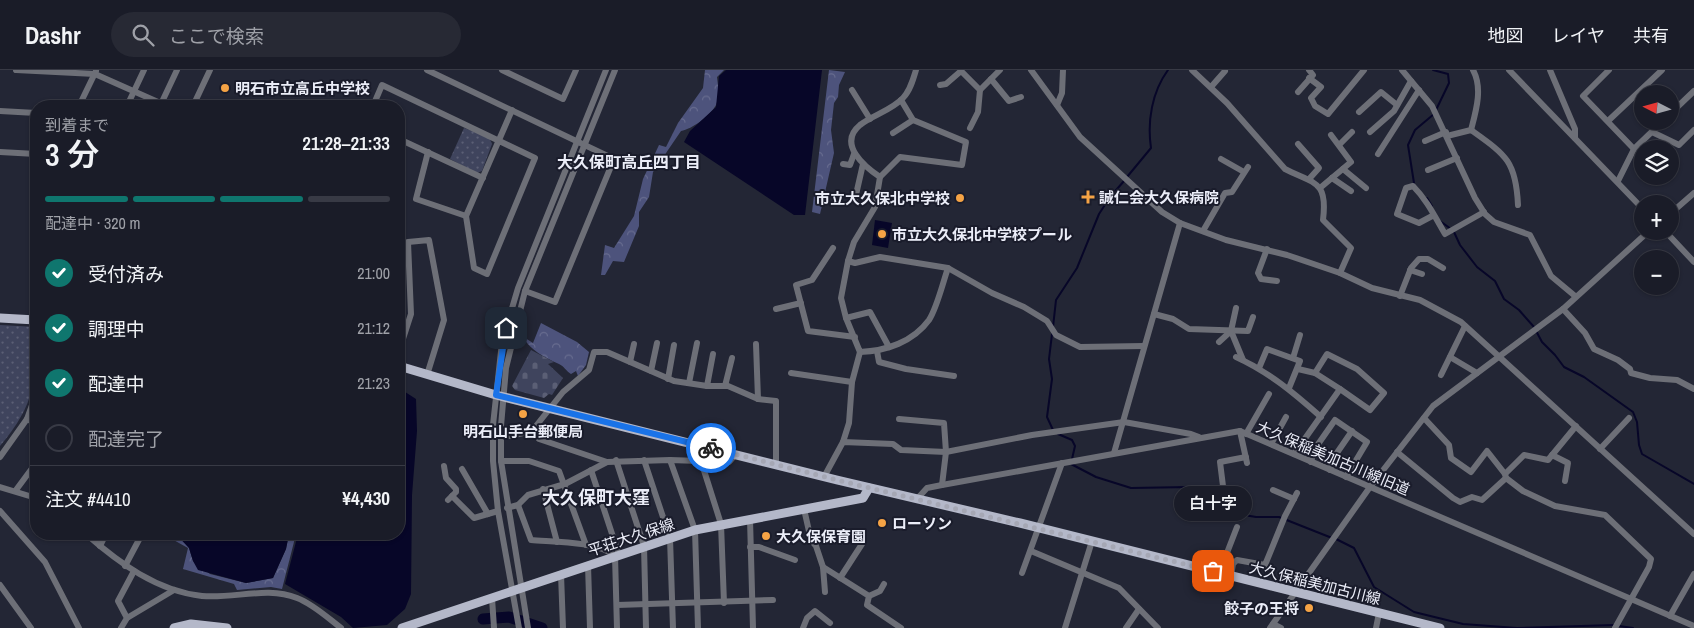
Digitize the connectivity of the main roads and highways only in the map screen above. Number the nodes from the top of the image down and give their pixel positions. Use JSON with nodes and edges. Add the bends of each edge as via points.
{"nodes":[{"id":1,"x":0,"y":318,"type":"edge"},
{"id":2,"x":30,"y":320,"type":"edge"},
{"id":3,"x":405,"y":368,"type":"edge"},
{"id":4,"x":869,"y":488,"type":"junction"},
{"id":5,"x":174,"y":628,"type":"edge"},
{"id":6,"x":227,"y":628,"type":"edge"},
{"id":7,"x":402,"y":628,"type":"edge"},
{"id":8,"x":1440,"y":628,"type":"edge"}],
"edges":[{"from":1,"to":2,"type":"main road"},
{"from":3,"to":4,"type":"main road","name":"大久保稲美加古川線","via":[[500,396]]},
{"from":4,"to":7,"type":"main road","name":"平荘大久保線","via":[[863,498],[695,530]]},
{"from":4,"to":8,"type":"main road","name":"大久保稲美加古川線"},
{"from":5,"to":6,"type":"main road","via":[[191,624]]}]}
